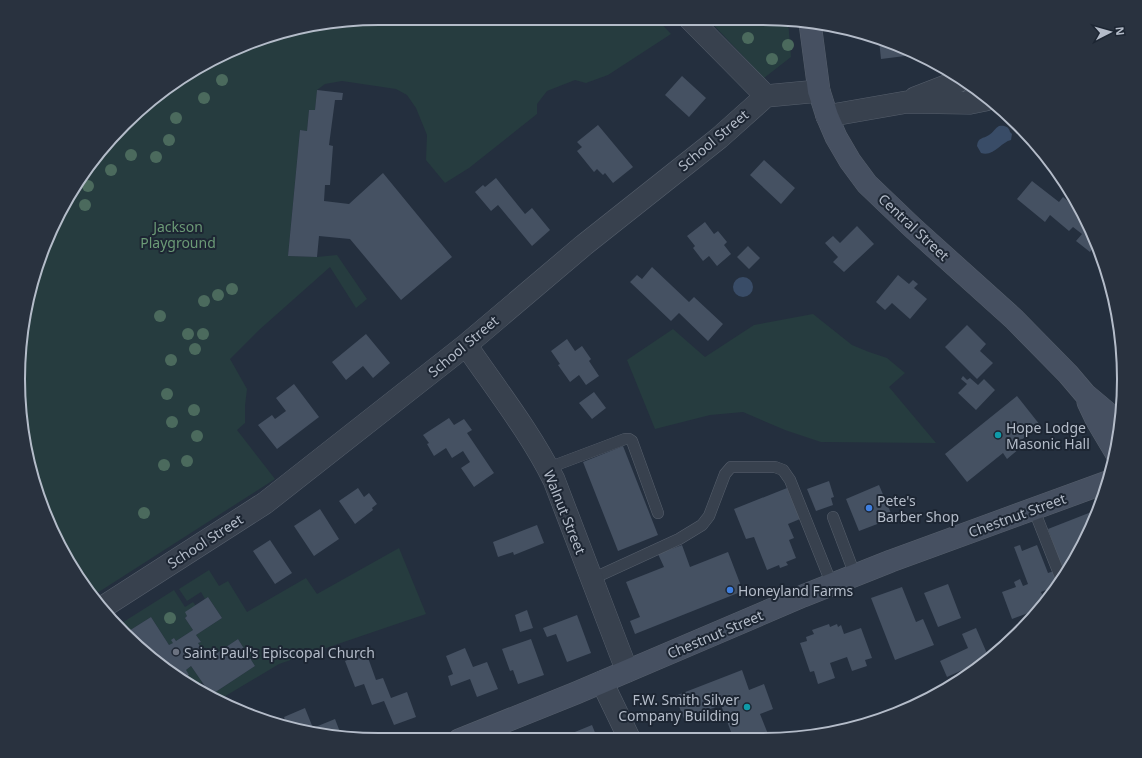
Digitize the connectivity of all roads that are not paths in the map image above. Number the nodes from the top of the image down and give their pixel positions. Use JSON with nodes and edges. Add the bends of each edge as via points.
{"nodes":[{"id":1,"x":696,"y":25,"type":"edge"},
{"id":2,"x":811,"y":28,"type":"edge"},
{"id":3,"x":819,"y":91,"type":"junction"},
{"id":4,"x":951,"y":91,"type":"edge"},
{"id":5,"x":766,"y":96,"type":"junction"},
{"id":6,"x":982,"y":101,"type":"edge"},
{"id":7,"x":827,"y":116,"type":"junction"},
{"id":8,"x":466,"y":345,"type":"junction"},
{"id":9,"x":1085,"y":394,"type":"junction"},
{"id":10,"x":1114,"y":420,"type":"edge"},
{"id":11,"x":1111,"y":445,"type":"edge"},
{"id":12,"x":548,"y":468,"type":"junction"},
{"id":13,"x":1101,"y":484,"type":"edge"},
{"id":14,"x":1034,"y":510,"type":"junction"},
{"id":15,"x":658,"y":513,"type":"dead end"},
{"id":16,"x":833,"y":517,"type":"dead end"},
{"id":17,"x":1059,"y":573,"type":"edge"},
{"id":18,"x":855,"y":575,"type":"junction"},
{"id":19,"x":592,"y":579,"type":"junction"},
{"id":20,"x":832,"y":585,"type":"junction"},
{"id":21,"x":107,"y":605,"type":"edge"},
{"id":22,"x":627,"y":671,"type":"junction"},
{"id":23,"x":602,"y":682,"type":"junction"},
{"id":24,"x":476,"y":733,"type":"edge"},
{"id":25,"x":627,"y":733,"type":"edge"}],
"edges":[{"from":1,"to":5,"type":"street"},
{"from":2,"to":3,"type":"street","name":"Central Street"},
{"from":3,"to":5,"type":"street"},
{"from":3,"to":7,"type":"street","name":"Central Street"},
{"from":4,"to":6,"type":"street","via":[[970,103]]},
{"from":4,"to":7,"type":"street","via":[[907,102]]},
{"from":5,"to":8,"type":"street","name":"School Street","via":[[719,138],[584,245]]},
{"from":7,"to":9,"type":"street","name":"Central Street","via":[[850,161],[867,184],[1014,319]]},
{"from":8,"to":12,"type":"street","name":"Walnut Street","via":[[528,434]]},
{"from":8,"to":21,"type":"street","name":"School Street","via":[[265,503]]},
{"from":9,"to":10,"type":"street"},
{"from":9,"to":11,"type":"street"},
{"from":12,"to":15,"type":"lane","via":[[629,439],[632,441]]},
{"from":12,"to":19,"type":"street","name":"Walnut Street","via":[[560,492]]},
{"from":13,"to":14,"type":"street","name":"Chestnut Street"},
{"from":14,"to":17,"type":"lane"},
{"from":14,"to":18,"type":"street","name":"Chestnut Street"},
{"from":16,"to":18,"type":"lane"},
{"from":18,"to":20,"type":"street","name":"Chestnut Street"},
{"from":19,"to":20,"type":"lane","via":[[679,539],[702,525],[710,516],[725,474],[731,467],[775,467],[782,470],[790,480]]},
{"from":19,"to":22,"type":"street","name":"Walnut Street"},
{"from":20,"to":22,"type":"street","name":"Chestnut Street"},
{"from":22,"to":23,"type":"street","name":"Chestnut Street"},
{"from":23,"to":24,"type":"street","name":"Chestnut Street"},
{"from":23,"to":25,"type":"street"}]}
